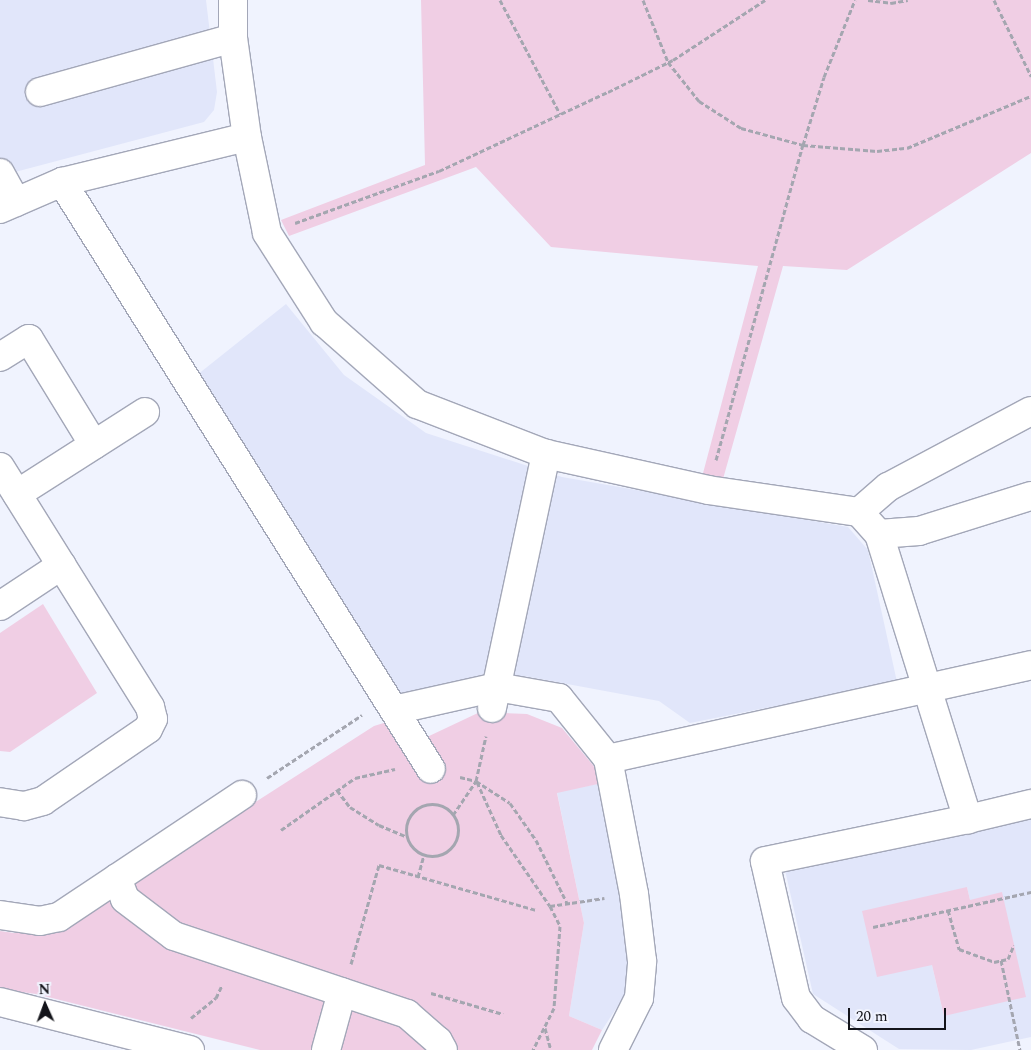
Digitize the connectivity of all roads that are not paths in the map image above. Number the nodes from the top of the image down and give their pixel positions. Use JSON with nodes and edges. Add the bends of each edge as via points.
{"nodes":[{"id":1,"x":233,"y":0,"type":"edge"},
{"id":2,"x":232,"y":38,"type":"junction"},
{"id":3,"x":40,"y":92,"type":"dead end"},
{"id":4,"x":247,"y":137,"type":"junction"},
{"id":5,"x":0,"y":173,"type":"edge"},
{"id":6,"x":62,"y":182,"type":"junction"},
{"id":7,"x":8,"y":205,"type":"edge"},
{"id":8,"x":0,"y":357,"type":"edge"},
{"id":9,"x":1031,"y":410,"type":"edge"},
{"id":10,"x":146,"y":412,"type":"dead end"},
{"id":11,"x":94,"y":445,"type":"junction"},
{"id":12,"x":546,"y":454,"type":"junction"},
{"id":13,"x":6,"y":482,"type":"edge"},
{"id":14,"x":1031,"y":496,"type":"edge"},
{"id":15,"x":859,"y":512,"type":"junction"},
{"id":16,"x":879,"y":534,"type":"junction"},
{"id":17,"x":62,"y":565,"type":"junction"},
{"id":18,"x":0,"y":606,"type":"edge"},
{"id":19,"x":1031,"y":664,"type":"edge"},
{"id":20,"x":928,"y":689,"type":"junction"},
{"id":21,"x":495,"y":698,"type":"junction"},
{"id":22,"x":391,"y":704,"type":"junction"},
{"id":23,"x":608,"y":759,"type":"junction"},
{"id":24,"x":431,"y":769,"type":"road end"},
{"id":25,"x":242,"y":795,"type":"road end"},
{"id":26,"x":0,"y":802,"type":"edge"},
{"id":27,"x":1031,"y":804,"type":"edge"},
{"id":28,"x":968,"y":819,"type":"junction"},
{"id":29,"x":117,"y":878,"type":"junction"},
{"id":30,"x":0,"y":915,"type":"edge"},
{"id":31,"x":346,"y":981,"type":"junction"},
{"id":32,"x":0,"y":1002,"type":"edge"},
{"id":33,"x":190,"y":1050,"type":"edge"},
{"id":34,"x":326,"y":1050,"type":"edge"},
{"id":35,"x":443,"y":1050,"type":"edge"},
{"id":36,"x":613,"y":1050,"type":"edge"},
{"id":37,"x":863,"y":1050,"type":"edge"}],
"edges":[{"from":1,"to":2,"type":"street"},
{"from":2,"to":3,"type":"street"},
{"from":2,"to":4,"type":"street"},
{"from":4,"to":6,"type":"street"},
{"from":4,"to":12,"type":"street","via":[[268,233],[324,322],[417,404]]},
{"from":5,"to":7,"type":"street"},
{"from":6,"to":7,"type":"street"},
{"from":6,"to":22,"type":"street"},
{"from":8,"to":11,"type":"street","via":[[29,339]]},
{"from":9,"to":15,"type":"street","via":[[888,487]]},
{"from":10,"to":11,"type":"street"},
{"from":11,"to":13,"type":"street"},
{"from":12,"to":15,"type":"street","via":[[708,490]]},
{"from":12,"to":21,"type":"street"},
{"from":13,"to":17,"type":"street"},
{"from":14,"to":16,"type":"street","via":[[919,531]]},
{"from":15,"to":16,"type":"street"},
{"from":16,"to":20,"type":"street"},
{"from":17,"to":18,"type":"street"},
{"from":17,"to":26,"type":"street","via":[[150,707],[152,718],[148,729],[43,801],[24,806]]},
{"from":19,"to":20,"type":"street"},
{"from":20,"to":23,"type":"street"},
{"from":20,"to":28,"type":"street"},
{"from":21,"to":22,"type":"street"},
{"from":21,"to":23,"type":"street","via":[[559,698]]},
{"from":22,"to":24,"type":"street"},
{"from":23,"to":36,"type":"street","via":[[634,894],[642,960],[639,998]]},
{"from":25,"to":29,"type":"street"},
{"from":27,"to":28,"type":"street"},
{"from":28,"to":37,"type":"street","via":[[765,861],[796,998],[812,1019]]},
{"from":29,"to":30,"type":"street","via":[[59,917],[40,921]]},
{"from":29,"to":31,"type":"street","via":[[126,899],[174,936],[236,956]]},
{"from":31,"to":34,"type":"street"},
{"from":31,"to":35,"type":"street","via":[[407,1014],[438,1041]]},
{"from":32,"to":33,"type":"street"}]}
